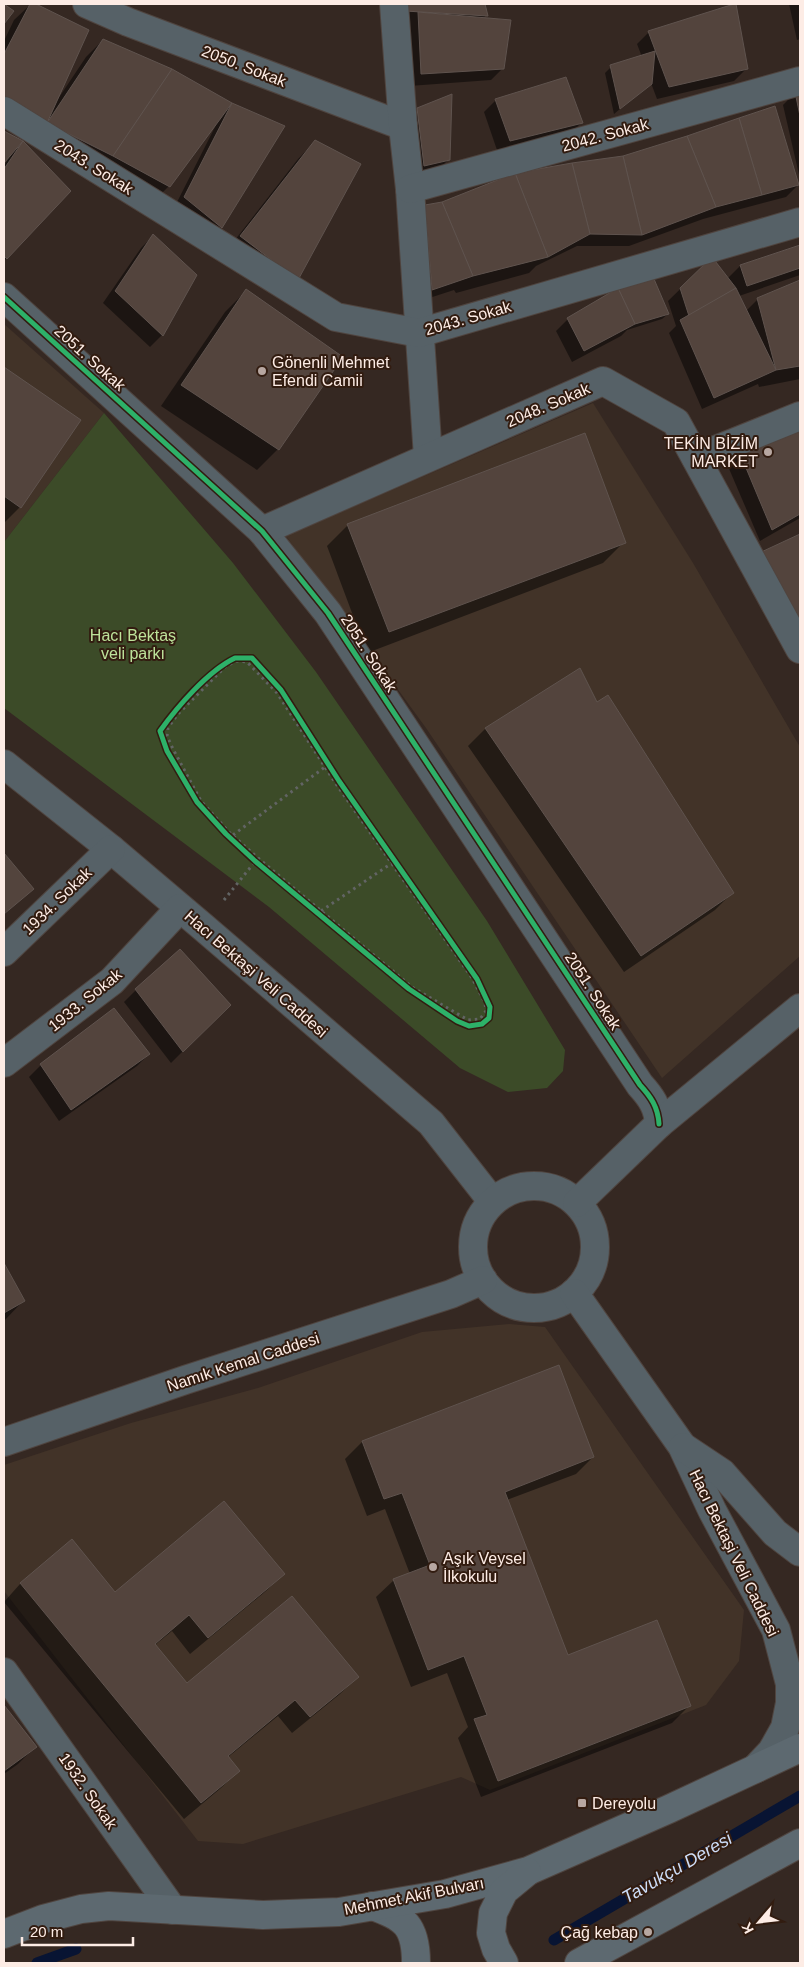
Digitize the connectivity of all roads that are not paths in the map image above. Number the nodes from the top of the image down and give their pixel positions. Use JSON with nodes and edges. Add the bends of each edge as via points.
{"nodes":[{"id":1,"x":87,"y":4,"type":"edge"},
{"id":2,"x":394,"y":4,"type":"edge"},
{"id":3,"x":800,"y":81,"type":"edge"},
{"id":4,"x":4,"y":111,"type":"edge"},
{"id":5,"x":403,"y":126,"type":"junction"},
{"id":6,"x":410,"y":189,"type":"junction"},
{"id":7,"x":800,"y":222,"type":"edge"},
{"id":8,"x":4,"y":297,"type":"edge"},
{"id":9,"x":419,"y":333,"type":"junction"},
{"id":10,"x":800,"y":416,"type":"edge"},
{"id":11,"x":428,"y":457,"type":"junction"},
{"id":12,"x":696,"y":458,"type":"junction"},
{"id":13,"x":262,"y":531,"type":"junction"},
{"id":14,"x":800,"y":649,"type":"edge"},
{"id":15,"x":4,"y":764,"type":"edge"},
{"id":16,"x":111,"y":850,"type":"junction"},
{"id":17,"x":180,"y":908,"type":"junction"},
{"id":18,"x":4,"y":952,"type":"edge"},
{"id":19,"x":800,"y":1008,"type":"edge"},
{"id":20,"x":4,"y":1063,"type":"edge"},
{"id":21,"x":659,"y":1124,"type":"junction"},
{"id":22,"x":492,"y":1201,"type":"junction"},
{"id":23,"x":577,"y":1203,"type":"junction"},
{"id":24,"x":482,"y":1280,"type":"junction"},
{"id":25,"x":574,"y":1293,"type":"junction"},
{"id":26,"x":4,"y":1442,"type":"edge"},
{"id":27,"x":682,"y":1446,"type":"junction"},
{"id":28,"x":800,"y":1552,"type":"edge"},
{"id":29,"x":4,"y":1672,"type":"edge"},
{"id":30,"x":800,"y":1748,"type":"edge"},
{"id":31,"x":755,"y":1769,"type":"junction"},
{"id":32,"x":800,"y":1843,"type":"edge"},
{"id":33,"x":528,"y":1871,"type":"junction"},
{"id":34,"x":372,"y":1906,"type":"junction"},
{"id":35,"x":173,"y":1910,"type":"junction"},
{"id":36,"x":4,"y":1934,"type":"edge"},
{"id":37,"x":416,"y":1963,"type":"edge"},
{"id":38,"x":504,"y":1963,"type":"edge"},
{"id":39,"x":580,"y":1963,"type":"edge"}],
"edges":[{"from":1,"to":5,"type":"street","name":"2050. Sokak"},
{"from":2,"to":5,"type":"street"},
{"from":3,"to":6,"type":"street","name":"2042. Sokak"},
{"from":4,"to":9,"type":"street","name":"2043. Sokak","via":[[336,317]]},
{"from":5,"to":6,"type":"street"},
{"from":6,"to":9,"type":"street"},
{"from":7,"to":9,"type":"street","name":"2043. Sokak"},
{"from":8,"to":13,"type":"street","name":"2051. Sokak"},
{"from":9,"to":11,"type":"street"},
{"from":10,"to":12,"type":"street"},
{"from":11,"to":12,"type":"street","name":"2048. Sokak","via":[[603,381],[676,422]]},
{"from":11,"to":13,"type":"street","name":"2048. Sokak"},
{"from":12,"to":14,"type":"street","name":"2048. Sokak"},
{"from":13,"to":21,"type":"street","name":"2051. Sokak","via":[[328,613],[640,1085],[650,1095],[658,1112]]},
{"from":15,"to":16,"type":"street","name":"Hacı Bektaşi Veli Caddesi"},
{"from":16,"to":17,"type":"street","name":"Hacı Bektaşi Veli Caddesi"},
{"from":16,"to":18,"type":"street","name":"1934. Sokak"},
{"from":17,"to":20,"type":"street","name":"1933. Sokak","via":[[112,982]]},
{"from":17,"to":22,"type":"street","name":"Hacı Bektaşi Veli Caddesi","via":[[431,1124]]},
{"from":19,"to":21,"type":"street"},
{"from":21,"to":23,"type":"street"},
{"from":22,"to":23,"type":"street","via":[[507,1190],[526,1185],[563,1191]]},
{"from":22,"to":24,"type":"street","via":[[480,1216],[473,1235],[472,1254]]},
{"from":23,"to":25,"type":"street","via":[[589,1218],[595,1256],[589,1274]]},
{"from":24,"to":25,"type":"street","via":[[489,1290],[505,1301],[524,1308],[544,1308],[562,1302]]},
{"from":24,"to":26,"type":"street","name":"Namık Kemal Caddesi","via":[[451,1294]]},
{"from":25,"to":27,"type":"street","name":"Hacı Bektaşi Veli Caddesi"},
{"from":27,"to":28,"type":"street","name":"Hacı Bektaşi Veli Caddesi","via":[[722,1473],[775,1533]]},
{"from":27,"to":31,"type":"street","name":"Hacı Bektaşi Veli Caddesi","via":[[776,1630],[790,1684],[785,1728],[772,1751]]},
{"from":29,"to":35,"type":"street","name":"1932. Sokak"},
{"from":30,"to":31,"type":"main road","name":"Mehmet Akif Bulvarı"},
{"from":31,"to":33,"type":"main road","name":"Mehmet Akif Bulvarı"},
{"from":32,"to":39,"type":"main road"},
{"from":33,"to":34,"type":"main road","name":"Mehmet Akif Bulvarı","via":[[445,1894]]},
{"from":33,"to":38,"type":"main road","via":[[504,1891],[493,1913],[491,1933]]},
{"from":34,"to":35,"type":"main road","name":"Mehmet Akif Bulvarı","via":[[338,1912],[263,1915]]},
{"from":34,"to":37,"type":"main road","via":[[393,1913],[407,1924],[416,1948]]},
{"from":35,"to":36,"type":"main road","name":"Mehmet Akif Bulvarı","via":[[110,1906],[81,1909]]}]}
